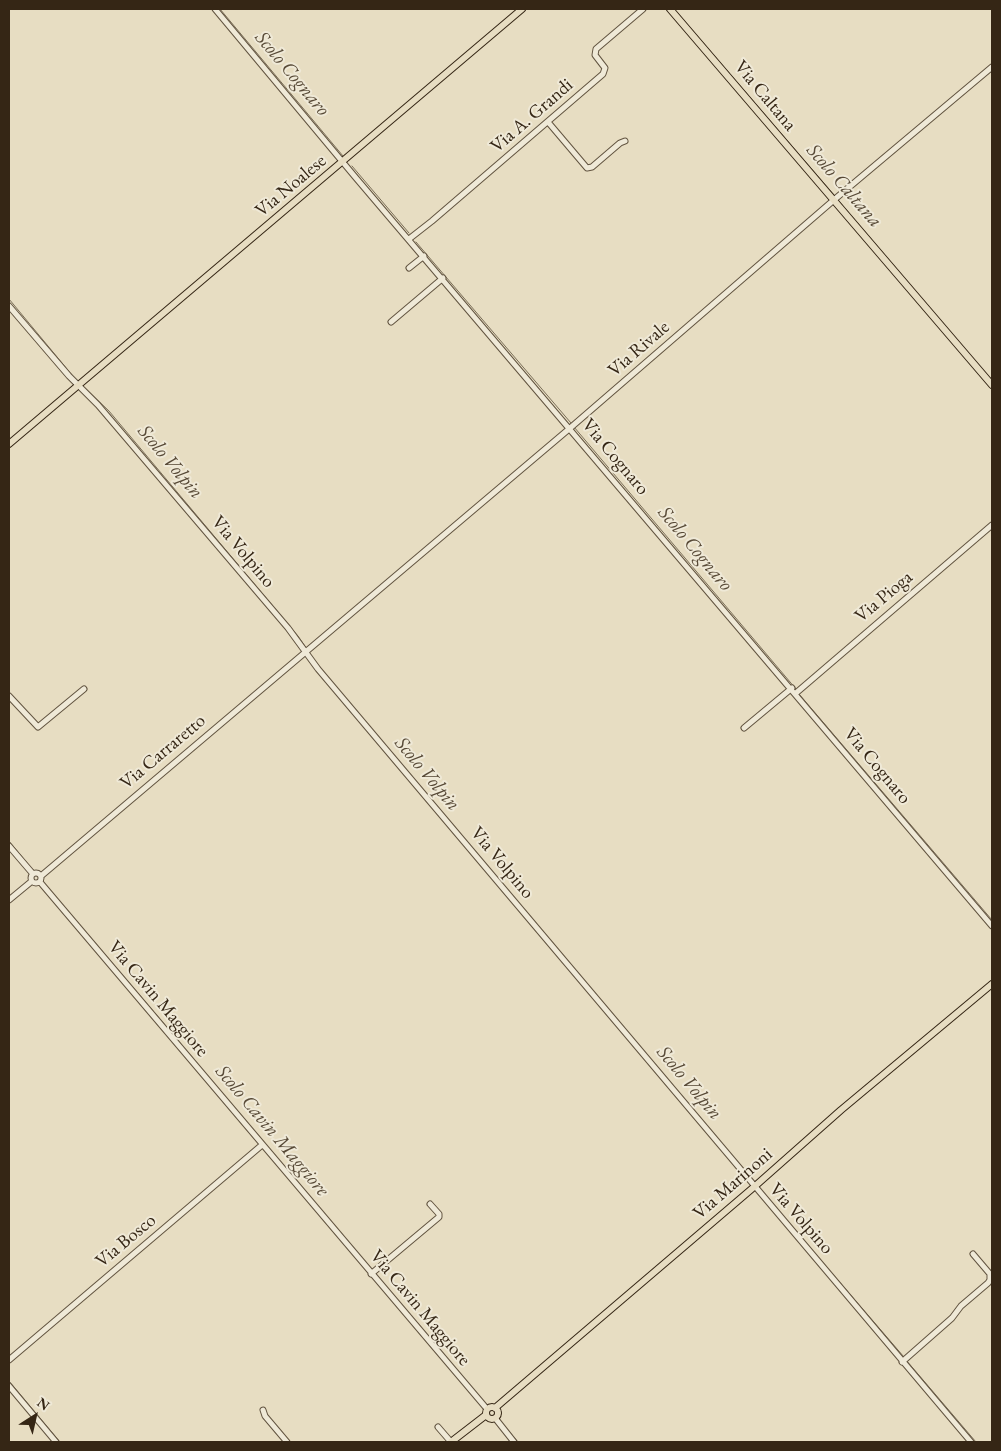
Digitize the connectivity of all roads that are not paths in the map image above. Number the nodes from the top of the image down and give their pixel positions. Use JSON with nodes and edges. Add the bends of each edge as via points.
{"nodes":[{"id":1,"x":215,"y":9,"type":"edge"},
{"id":2,"x":522,"y":9,"type":"edge"},
{"id":3,"x":643,"y":9,"type":"edge"},
{"id":4,"x":670,"y":9,"type":"edge"},
{"id":5,"x":992,"y":68,"type":"edge"},
{"id":6,"x":548,"y":122,"type":"junction"},
{"id":7,"x":625,"y":141,"type":"dead end"},
{"id":8,"x":343,"y":162,"type":"junction"},
{"id":9,"x":836,"y":198,"type":"junction"},
{"id":10,"x":409,"y":239,"type":"junction"},
{"id":11,"x":424,"y":256,"type":"junction"},
{"id":12,"x":409,"y":268,"type":"dead end"},
{"id":13,"x":443,"y":278,"type":"junction"},
{"id":14,"x":9,"y":306,"type":"edge"},
{"id":15,"x":391,"y":322,"type":"dead end"},
{"id":16,"x":992,"y":385,"type":"edge"},
{"id":17,"x":78,"y":386,"type":"junction"},
{"id":18,"x":570,"y":428,"type":"junction"},
{"id":19,"x":9,"y":444,"type":"edge"},
{"id":20,"x":992,"y":526,"type":"edge"},
{"id":21,"x":307,"y":650,"type":"junction"},
{"id":22,"x":84,"y":689,"type":"dead end"},
{"id":23,"x":794,"y":690,"type":"junction"},
{"id":24,"x":9,"y":696,"type":"edge"},
{"id":25,"x":744,"y":728,"type":"dead end"},
{"id":26,"x":9,"y":846,"type":"edge"},
{"id":27,"x":33,"y":874,"type":"junction"},
{"id":28,"x":41,"y":876,"type":"junction"},
{"id":29,"x":32,"y":881,"type":"junction"},
{"id":30,"x":40,"y":882,"type":"junction"},
{"id":31,"x":9,"y":900,"type":"edge"},
{"id":32,"x":992,"y":926,"type":"edge"},
{"id":33,"x":992,"y":984,"type":"edge"},
{"id":34,"x":262,"y":1145,"type":"junction"},
{"id":35,"x":754,"y":1187,"type":"junction"},
{"id":36,"x":430,"y":1204,"type":"dead end"},
{"id":37,"x":973,"y":1254,"type":"dead end"},
{"id":38,"x":373,"y":1273,"type":"junction"},
{"id":39,"x":9,"y":1360,"type":"edge"},
{"id":40,"x":904,"y":1360,"type":"junction"},
{"id":41,"x":9,"y":1386,"type":"edge"},
{"id":42,"x":495,"y":1408,"type":"junction"},
{"id":43,"x":263,"y":1410,"type":"dead end"},
{"id":44,"x":486,"y":1412,"type":"junction"},
{"id":45,"x":494,"y":1418,"type":"junction"},
{"id":46,"x":438,"y":1427,"type":"dead end"},
{"id":47,"x":56,"y":1442,"type":"edge"},
{"id":48,"x":287,"y":1442,"type":"edge"},
{"id":49,"x":451,"y":1442,"type":"edge"},
{"id":50,"x":514,"y":1442,"type":"edge"},
{"id":51,"x":971,"y":1442,"type":"edge"}],
"edges":[{"from":1,"to":8,"type":"street","name":"Via Cognaro"},
{"from":2,"to":8,"type":"main road","name":"Via Noalese"},
{"from":3,"to":6,"type":"street","name":"Via A. Grandi","via":[[596,49],[595,55],[605,68],[604,74]]},
{"from":4,"to":9,"type":"main road","name":"Via Caltana"},
{"from":5,"to":9,"type":"street","name":"Via Rivale"},
{"from":6,"to":7,"type":"street","via":[[587,168]]},
{"from":6,"to":10,"type":"street","name":"Via A. Grandi"},
{"from":8,"to":10,"type":"street","name":"Via Cognaro"},
{"from":8,"to":17,"type":"main road","name":"Via Noalese"},
{"from":9,"to":16,"type":"main road","name":"Via Caltana"},
{"from":9,"to":18,"type":"street","name":"Via Rivale"},
{"from":10,"to":11,"type":"street","name":"Via Cognaro"},
{"from":11,"to":12,"type":"street"},
{"from":11,"to":13,"type":"street","name":"Via Cognaro"},
{"from":13,"to":15,"type":"street"},
{"from":13,"to":18,"type":"street","name":"Via Cognaro"},
{"from":14,"to":17,"type":"street","name":"Via Volpino"},
{"from":17,"to":19,"type":"main road","name":"Via Noalese"},
{"from":17,"to":21,"type":"street","name":"Via Volpino","via":[[133,445]]},
{"from":18,"to":21,"type":"street","name":"Via Rivale"},
{"from":18,"to":23,"type":"street","name":"Via Cognaro"},
{"from":20,"to":23,"type":"street","name":"Via Pioga"},
{"from":21,"to":28,"type":"street","name":"Via Carraretto"},
{"from":21,"to":35,"type":"street","name":"Via Volpino","via":[[313,664]]},
{"from":22,"to":24,"type":"street","via":[[38,727]]},
{"from":23,"to":25,"type":"street","name":"Via Pioga"},
{"from":23,"to":32,"type":"street","name":"Via Cognaro"},
{"from":26,"to":27,"type":"street"},
{"from":27,"to":28,"type":"street"},
{"from":27,"to":29,"type":"street"},
{"from":28,"to":30,"type":"street"},
{"from":29,"to":30,"type":"street","via":[[35,884]]},
{"from":29,"to":31,"type":"street"},
{"from":30,"to":34,"type":"street","name":"Via Cavin Maggiore"},
{"from":33,"to":35,"type":"main road","name":"Via Marinoni","via":[[852,1100]]},
{"from":34,"to":38,"type":"street","name":"Via Cavin Maggiore"},
{"from":34,"to":39,"type":"street","name":"Via Bosco"},
{"from":35,"to":40,"type":"street","name":"Via Volpino"},
{"from":35,"to":42,"type":"main road","name":"Via Marinoni"},
{"from":36,"to":38,"type":"street","via":[[439,1217]]},
{"from":37,"to":40,"type":"street","via":[[990,1274],[988,1284]]},
{"from":38,"to":44,"type":"street","name":"Via Cavin Maggiore"},
{"from":40,"to":51,"type":"street","name":"Via Volpino"},
{"from":41,"to":47,"type":"street"},
{"from":42,"to":44,"type":"main road","via":[[490,1407]]},
{"from":42,"to":45,"type":"main road","via":[[498,1413]]},
{"from":43,"to":48,"type":"street"},
{"from":44,"to":45,"type":"main road","via":[[489,1418]]},
{"from":44,"to":49,"type":"main road"},
{"from":45,"to":50,"type":"street"},
{"from":46,"to":49,"type":"street"}]}
